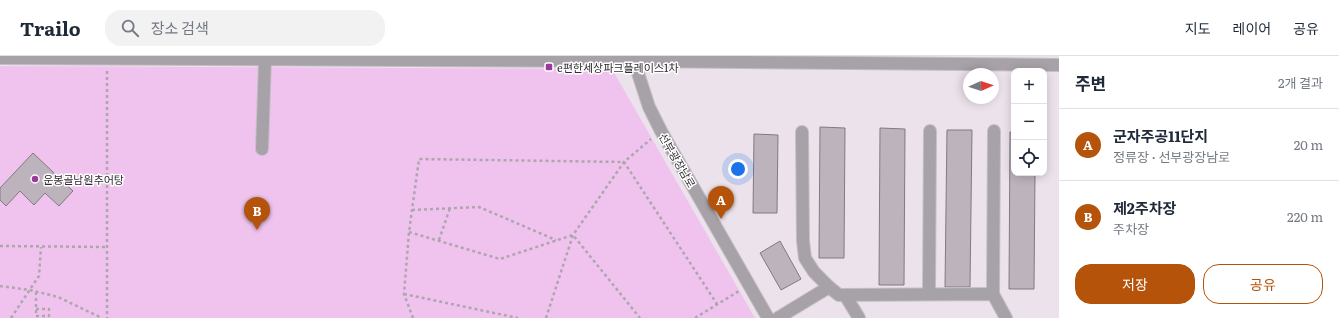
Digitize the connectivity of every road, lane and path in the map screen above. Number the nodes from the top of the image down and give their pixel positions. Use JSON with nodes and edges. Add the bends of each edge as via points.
{"nodes":[{"id":1,"x":0,"y":58,"type":"edge"},
{"id":2,"x":634,"y":58,"type":"edge"},
{"id":3,"x":107,"y":59,"type":"junction"},
{"id":4,"x":265,"y":60,"type":"junction"},
{"id":5,"x":1059,"y":65,"type":"edge"},
{"id":6,"x":661,"y":131,"type":"junction"},
{"id":7,"x":930,"y":131,"type":"dead end"},
{"id":8,"x":994,"y":131,"type":"dead end"},
{"id":9,"x":802,"y":132,"type":"dead end"},
{"id":10,"x":262,"y":149,"type":"dead end"},
{"id":11,"x":624,"y":162,"type":"junction"},
{"id":12,"x":450,"y":208,"type":"junction"},
{"id":13,"x":412,"y":210,"type":"junction"},
{"id":14,"x":409,"y":232,"type":"junction"},
{"id":15,"x":573,"y":235,"type":"junction"},
{"id":16,"x":439,"y":240,"type":"junction"},
{"id":17,"x":557,"y":240,"type":"junction"},
{"id":18,"x":0,"y":246,"type":"edge"},
{"id":19,"x":41,"y":247,"type":"junction"},
{"id":20,"x":106,"y":247,"type":"junction"},
{"id":21,"x":749,"y":285,"type":"junction"},
{"id":22,"x":0,"y":286,"type":"edge"},
{"id":23,"x":829,"y":287,"type":"junction"},
{"id":24,"x":30,"y":290,"type":"junction"},
{"id":25,"x":36,"y":292,"type":"junction"},
{"id":26,"x":404,"y":294,"type":"junction"},
{"id":27,"x":929,"y":294,"type":"junction"},
{"id":28,"x":993,"y":294,"type":"junction"},
{"id":29,"x":845,"y":295,"type":"junction"},
{"id":30,"x":717,"y":304,"type":"junction"},
{"id":31,"x":36,"y":309,"type":"junction"},
{"id":32,"x":49,"y":317,"type":"edge"},
{"id":33,"x":11,"y":318,"type":"edge"},
{"id":34,"x":102,"y":318,"type":"edge"},
{"id":35,"x":107,"y":318,"type":"edge"},
{"id":36,"x":413,"y":318,"type":"edge"},
{"id":37,"x":518,"y":318,"type":"edge"},
{"id":38,"x":546,"y":318,"type":"edge"},
{"id":39,"x":640,"y":318,"type":"edge"},
{"id":40,"x":695,"y":318,"type":"edge"},
{"id":41,"x":768,"y":318,"type":"edge"},
{"id":42,"x":778,"y":318,"type":"edge"},
{"id":43,"x":859,"y":318,"type":"edge"},
{"id":44,"x":1006,"y":318,"type":"edge"}],
"edges":[{"from":1,"to":3,"type":"street"},
{"from":2,"to":4,"type":"street"},
{"from":2,"to":5,"type":"street"},
{"from":2,"to":6,"type":"street","name":"선부광장남로","via":[[649,107]]},
{"from":3,"to":4,"type":"street"},
{"from":3,"to":20,"type":"path"},
{"from":4,"to":10,"type":"street"},
{"from":6,"to":11,"type":"path"},
{"from":6,"to":21,"type":"street","name":"선부광장남로"},
{"from":7,"to":27,"type":"street"},
{"from":8,"to":28,"type":"street"},
{"from":9,"to":23,"type":"street","via":[[802,241],[805,258]]},
{"from":11,"to":13,"type":"path","via":[[419,159]]},
{"from":11,"to":15,"type":"path"},
{"from":11,"to":30,"type":"path"},
{"from":12,"to":13,"type":"path"},
{"from":12,"to":16,"type":"path"},
{"from":12,"to":17,"type":"path","via":[[479,207]]},
{"from":13,"to":14,"type":"path"},
{"from":14,"to":16,"type":"path"},
{"from":14,"to":26,"type":"path"},
{"from":15,"to":17,"type":"path"},
{"from":15,"to":38,"type":"path"},
{"from":15,"to":39,"type":"path"},
{"from":16,"to":17,"type":"path","via":[[500,259]]},
{"from":18,"to":19,"type":"path"},
{"from":19,"to":20,"type":"path"},
{"from":19,"to":24,"type":"path","via":[[39,276]]},
{"from":20,"to":35,"type":"path"},
{"from":21,"to":30,"type":"path"},
{"from":21,"to":41,"type":"street","name":"선부광장남로"},
{"from":22,"to":24,"type":"path"},
{"from":23,"to":29,"type":"street","via":[[840,295]]},
{"from":23,"to":42,"type":"street"},
{"from":24,"to":25,"type":"path"},
{"from":24,"to":33,"type":"path"},
{"from":25,"to":31,"type":"path"},
{"from":25,"to":34,"type":"path","via":[[58,297]]},
{"from":26,"to":36,"type":"path"},
{"from":26,"to":37,"type":"path"},
{"from":27,"to":28,"type":"street"},
{"from":27,"to":29,"type":"street"},
{"from":28,"to":44,"type":"street"},
{"from":29,"to":43,"type":"street"},
{"from":30,"to":40,"type":"path"},
{"from":31,"to":32,"type":"path","via":[[36,316]]},
{"from":31,"to":32,"type":"path","via":[[49,309]]}]}
